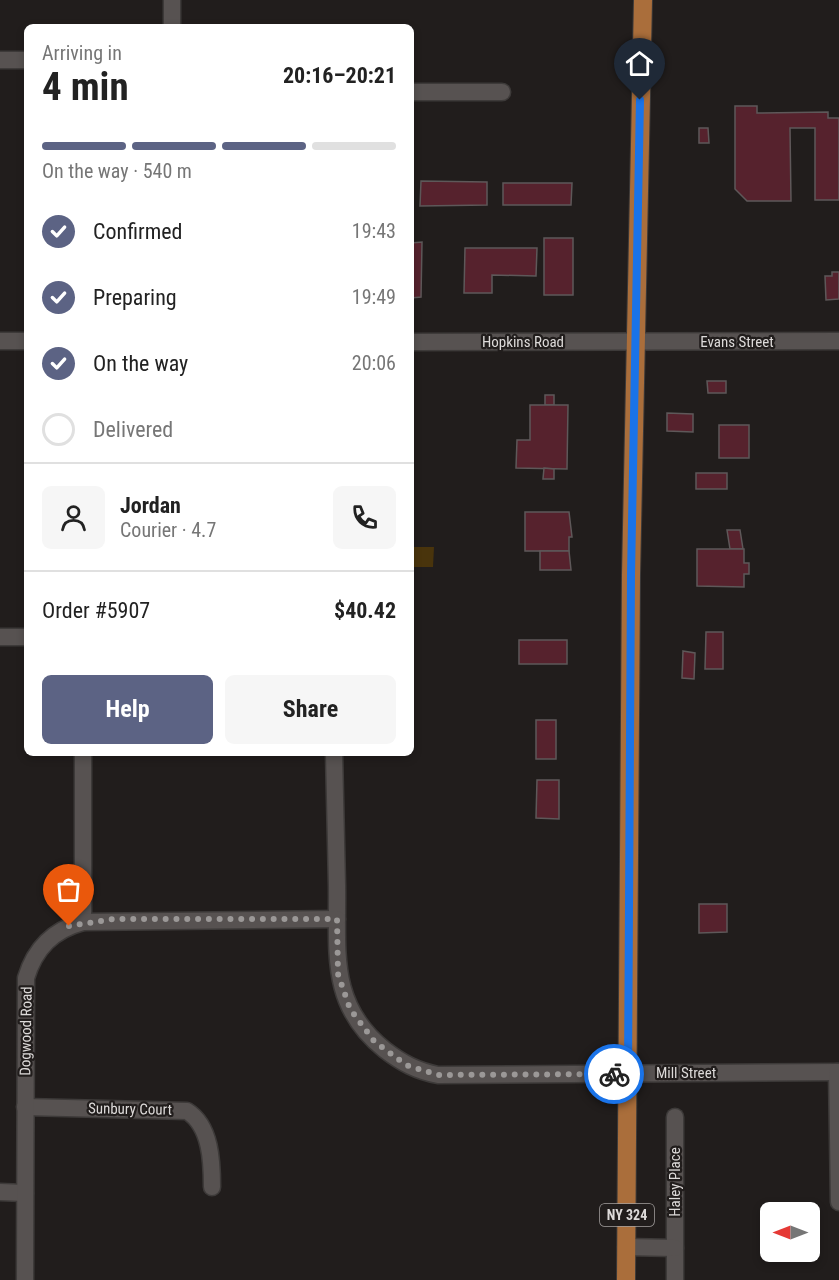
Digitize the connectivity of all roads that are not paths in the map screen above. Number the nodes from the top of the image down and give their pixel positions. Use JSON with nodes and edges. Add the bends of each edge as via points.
{"nodes":[{"id":1,"x":172,"y":0,"type":"edge"},
{"id":2,"x":643,"y":0,"type":"edge"},
{"id":3,"x":172,"y":24,"type":"edge"},
{"id":4,"x":0,"y":60,"type":"edge"},
{"id":5,"x":24,"y":60,"type":"edge"},
{"id":6,"x":414,"y":92,"type":"edge"},
{"id":7,"x":502,"y":92,"type":"dead end"},
{"id":8,"x":0,"y":341,"type":"edge"},
{"id":9,"x":24,"y":341,"type":"edge"},
{"id":10,"x":839,"y":341,"type":"edge"},
{"id":11,"x":414,"y":342,"type":"edge"},
{"id":12,"x":636,"y":343,"type":"junction"},
{"id":13,"x":0,"y":637,"type":"edge"},
{"id":14,"x":24,"y":637,"type":"edge"},
{"id":15,"x":83,"y":756,"type":"edge"},
{"id":16,"x":334,"y":756,"type":"edge"},
{"id":17,"x":337,"y":919,"type":"junction"},
{"id":18,"x":83,"y":922,"type":"junction"},
{"id":19,"x":838,"y":1072,"type":"edge"},
{"id":20,"x":628,"y":1074,"type":"junction"},
{"id":21,"x":25,"y":1107,"type":"junction"},
{"id":22,"x":675,"y":1117,"type":"dead end"},
{"id":23,"x":212,"y":1188,"type":"dead end"},
{"id":24,"x":0,"y":1192,"type":"edge"},
{"id":25,"x":25,"y":1192,"type":"junction"},
{"id":26,"x":839,"y":1202,"type":"edge"},
{"id":27,"x":626,"y":1247,"type":"junction"},
{"id":28,"x":675,"y":1248,"type":"junction"},
{"id":29,"x":25,"y":1280,"type":"edge"},
{"id":30,"x":626,"y":1280,"type":"edge"},
{"id":31,"x":675,"y":1280,"type":"edge"}],
"edges":[{"from":1,"to":3,"type":"street"},
{"from":2,"to":12,"type":"main road","number":"NY 324"},
{"from":4,"to":5,"type":"street"},
{"from":6,"to":7,"type":"street"},
{"from":8,"to":9,"type":"street"},
{"from":10,"to":12,"type":"street","name":"Evans Street"},
{"from":11,"to":12,"type":"street","name":"Hopkins Road"},
{"from":12,"to":20,"type":"main road","number":"NY 324"},
{"from":13,"to":14,"type":"street"},
{"from":15,"to":18,"type":"street"},
{"from":16,"to":17,"type":"street","name":"Mill Street"},
{"from":17,"to":18,"type":"street","name":"Dogwood Road"},
{"from":17,"to":20,"type":"street","name":"Mill Street","via":[[338,974],[350,1009],[374,1041],[406,1065],[438,1075]]},
{"from":18,"to":21,"type":"street","name":"Dogwood Road","via":[[44,942],[30,965],[26,978]]},
{"from":19,"to":20,"type":"street","name":"Mill Street"},
{"from":19,"to":26,"type":"street"},
{"from":20,"to":27,"type":"main road","number":"NY 324"},
{"from":21,"to":23,"type":"street","name":"Sunbury Court","via":[[187,1111],[200,1124],[212,1159]]},
{"from":21,"to":25,"type":"street","name":"Dogwood Road"},
{"from":22,"to":28,"type":"street","name":"Haley Place"},
{"from":24,"to":25,"type":"street"},
{"from":25,"to":29,"type":"street","name":"Dogwood Road"},
{"from":27,"to":28,"type":"street"},
{"from":27,"to":30,"type":"main road","number":"NY 324"},
{"from":28,"to":31,"type":"street","name":"Haley Place"}]}
